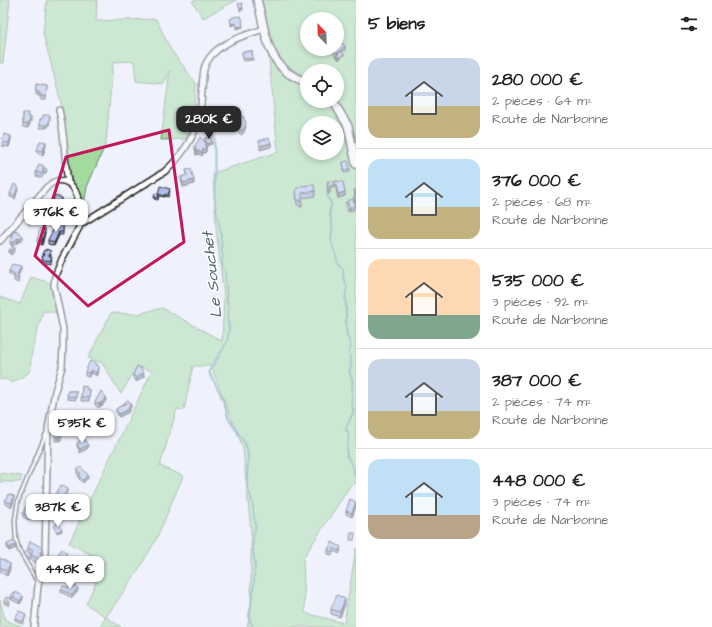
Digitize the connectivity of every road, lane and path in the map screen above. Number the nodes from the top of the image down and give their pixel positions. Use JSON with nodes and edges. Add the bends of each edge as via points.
{"nodes":[{"id":1,"x":256,"y":0,"type":"edge"},
{"id":2,"x":264,"y":30,"type":"junction"},
{"id":3,"x":300,"y":79,"type":"edge"},
{"id":4,"x":337,"y":108,"type":"edge"},
{"id":5,"x":59,"y":110,"type":"dead end"},
{"id":6,"x":356,"y":164,"type":"edge"},
{"id":7,"x":68,"y":182,"type":"junction"},
{"id":8,"x":81,"y":224,"type":"junction"},
{"id":9,"x":0,"y":241,"type":"edge"},
{"id":10,"x":48,"y":428,"type":"junction"},
{"id":11,"x":39,"y":584,"type":"junction"},
{"id":12,"x":34,"y":627,"type":"edge"}],
"edges":[{"from":1,"to":2,"type":"street"},
{"from":2,"to":3,"type":"street","via":[[278,63],[288,73]]},
{"from":2,"to":8,"type":"street","via":[[248,34],[215,51],[206,63],[198,122],[188,144],[171,166]]},
{"from":4,"to":6,"type":"street","via":[[348,126]]},
{"from":5,"to":7,"type":"street"},
{"from":7,"to":8,"type":"street","via":[[76,193]]},
{"from":7,"to":9,"type":"street","via":[[52,182]]},
{"from":8,"to":10,"type":"street","via":[[55,276],[54,285],[63,347],[62,367]]},
{"from":10,"to":11,"type":"street","via":[[46,553]]},
{"from":10,"to":11,"type":"lane","via":[[18,501],[15,520],[19,550]]},
{"from":11,"to":12,"type":"street"}]}
